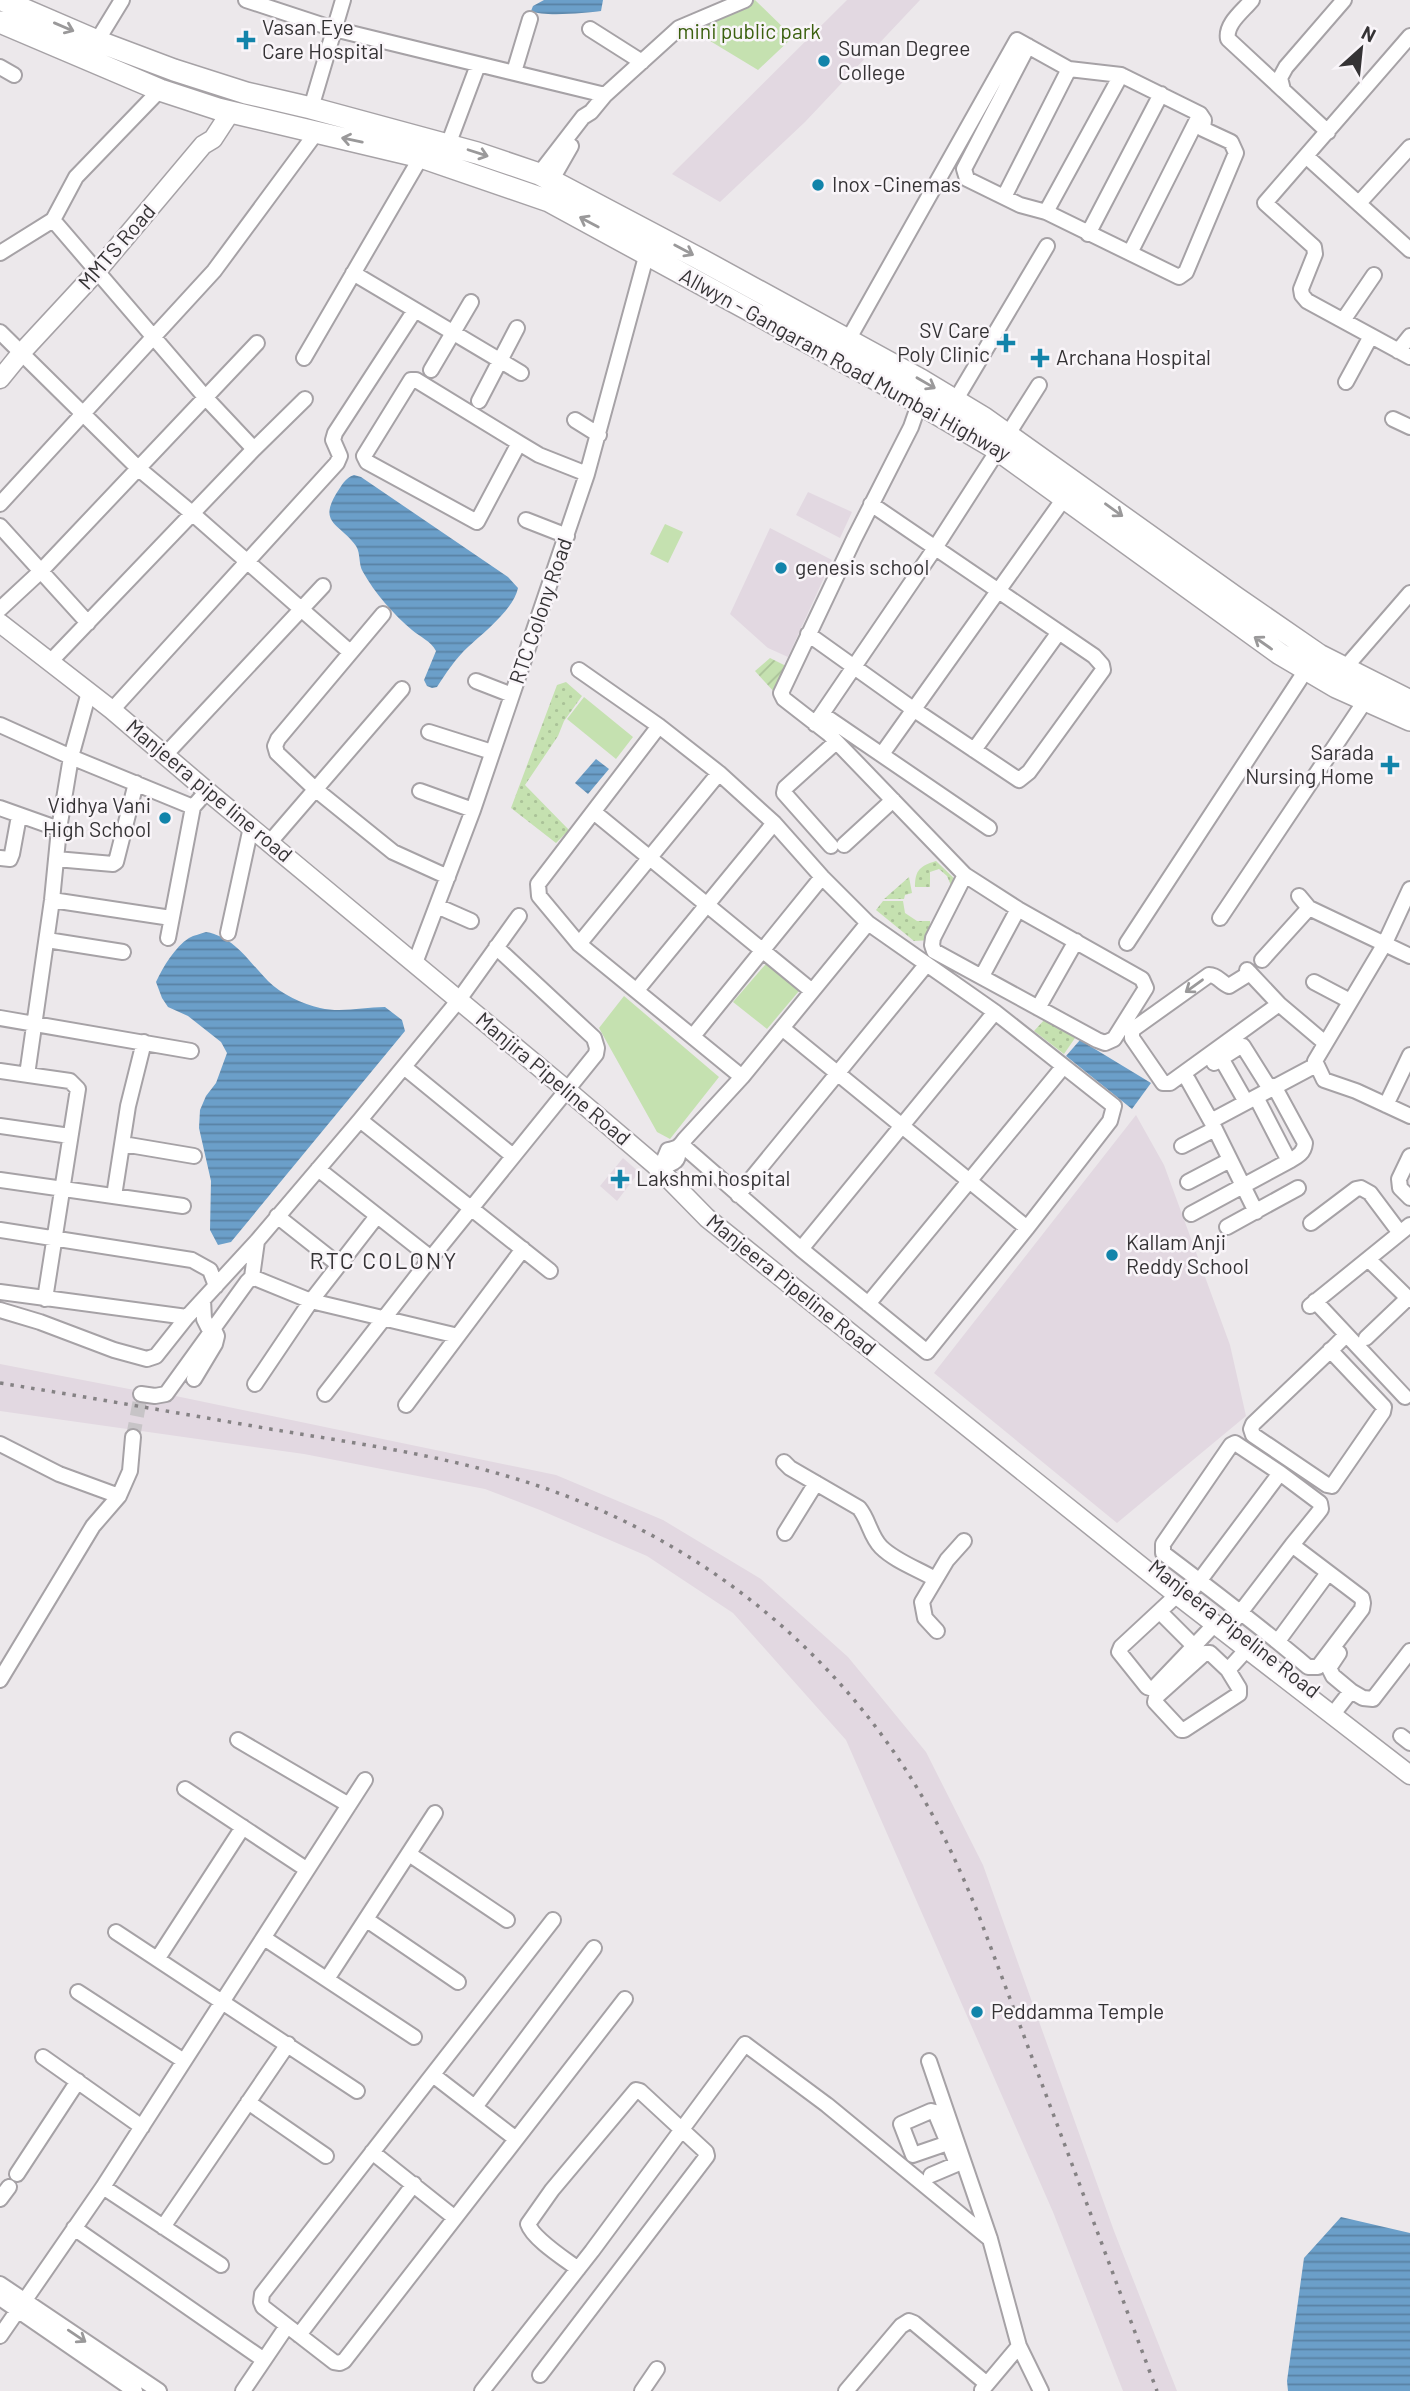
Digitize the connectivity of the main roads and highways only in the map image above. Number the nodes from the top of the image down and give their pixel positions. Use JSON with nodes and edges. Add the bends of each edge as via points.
{"nodes":[{"id":1,"x":2,"y":0,"type":"edge"},
{"id":2,"x":0,"y":22,"type":"edge"},
{"id":3,"x":224,"y":111,"type":"junction"},
{"id":4,"x":393,"y":140,"type":"junction"},
{"id":5,"x":0,"y":379,"type":"edge"},
{"id":6,"x":1003,"y":442,"type":"junction"},
{"id":7,"x":1209,"y":591,"type":"junction"},
{"id":8,"x":0,"y":623,"type":"edge"},
{"id":9,"x":1410,"y":701,"type":"edge"},
{"id":10,"x":1410,"y":720,"type":"edge"},
{"id":11,"x":458,"y":1001,"type":"joint"},
{"id":12,"x":678,"y":1187,"type":"joint"},
{"id":13,"x":1229,"y":1621,"type":"junction"},
{"id":14,"x":1357,"y":1729,"type":"junction"},
{"id":15,"x":1410,"y":1764,"type":"edge"},
{"id":16,"x":1410,"y":1775,"type":"edge"}],
"edges":[{"from":1,"to":4,"type":"highway","name":"Allwyn - Gangaram Road Mumbai Highway","one_way":true,"via":[[174,70],[311,108]]},
{"from":2,"to":3,"type":"highway","name":"Allwyn - Gangaram Road Mumbai Highway","via":[[160,90]]},
{"from":4,"to":3,"type":"highway","name":"Allwyn - Gangaram Road Mumbai Highway","one_way":true,"via":[[316,133]]},
{"from":3,"to":5,"type":"main road","name":"MMTS Road","via":[[213,139]]},
{"from":6,"to":4,"type":"highway","name":"Allwyn - Gangaram Road Mumbai Highway","one_way":true,"via":[[919,404],[549,201],[421,157]]},
{"from":4,"to":6,"type":"highway","name":"Allwyn - Gangaram Road Mumbai Highway","one_way":true,"via":[[448,145],[545,178],[955,401]]},
{"from":6,"to":7,"type":"highway","name":"Allwyn - Gangaram Road Mumbai Highway","one_way":true},
{"from":6,"to":7,"type":"highway","name":"Allwyn - Gangaram Road Mumbai Highway","via":[[1065,497]]},
{"from":7,"to":9,"type":"highway","name":"Allwyn - Gangaram Road Mumbai Highway","via":[[1344,669]]},
{"from":10,"to":7,"type":"highway","name":"Allwyn - Gangaram Road Mumbai Highway","one_way":true,"via":[[1306,670]]},
{"from":8,"to":11,"type":"main road","name":"Manjeera pipe line road","via":[[111,709]]},
{"from":11,"to":12,"type":"main road","name":"Manjira Pipeline Road","via":[[661,1167]]},
{"from":12,"to":13,"type":"main road","name":"Manjeera Pipeline Road","via":[[713,1208],[868,1337]]},
{"from":13,"to":14,"type":"main road","name":"Manjeera Pipeline Road"},
{"from":13,"to":14,"type":"main road","name":"Manjeera Pipeline Road","via":[[1247,1648]]},
{"from":14,"to":15,"type":"main road","name":"Manjeera Pipeline Road"},
{"from":14,"to":16,"type":"main road","name":"Manjeera Pipeline Road"}]}
